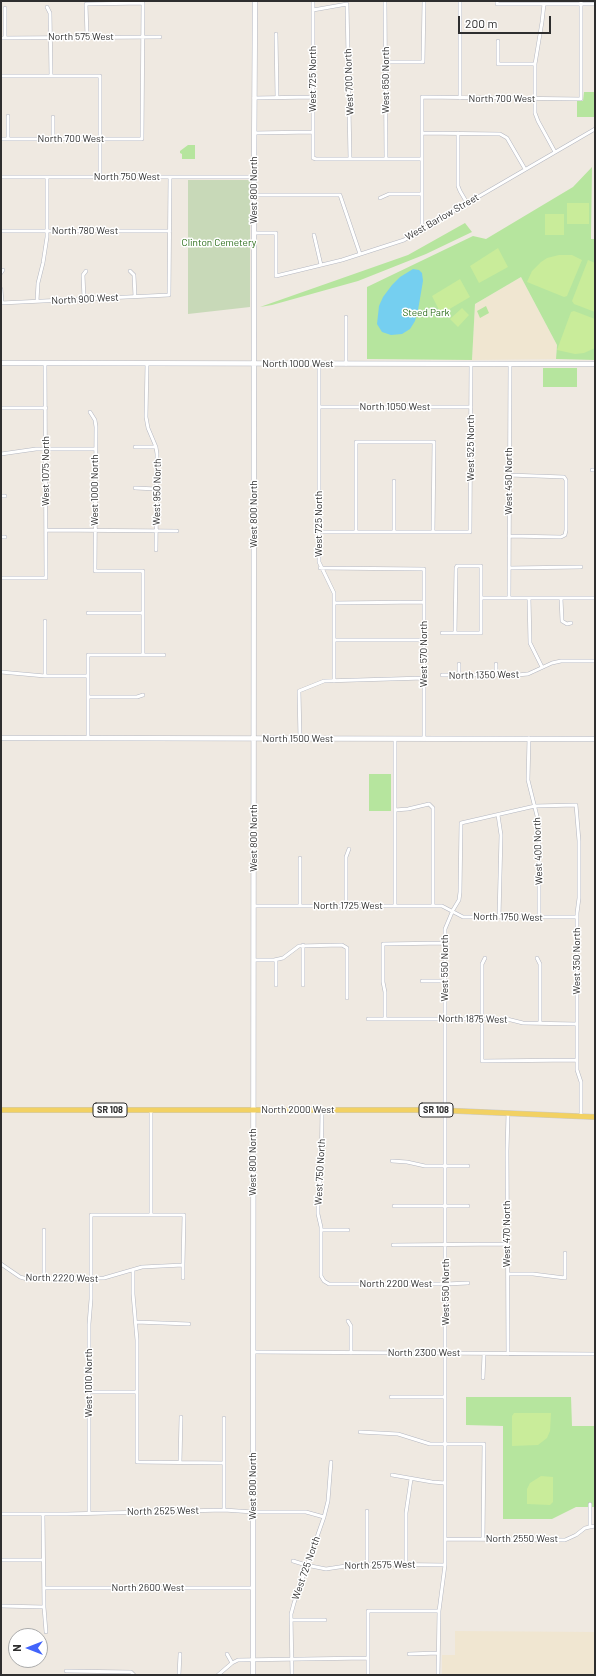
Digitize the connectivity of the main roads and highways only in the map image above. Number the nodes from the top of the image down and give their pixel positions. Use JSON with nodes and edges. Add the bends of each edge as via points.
{"nodes":[{"id":1,"x":1,"y":1110,"type":"edge"},
{"id":2,"x":595,"y":1117,"type":"edge"}],
"edges":[{"from":1,"to":2,"type":"main road","name":"North 2000 West","number":"SR 108","via":[[445,1110]]}]}
